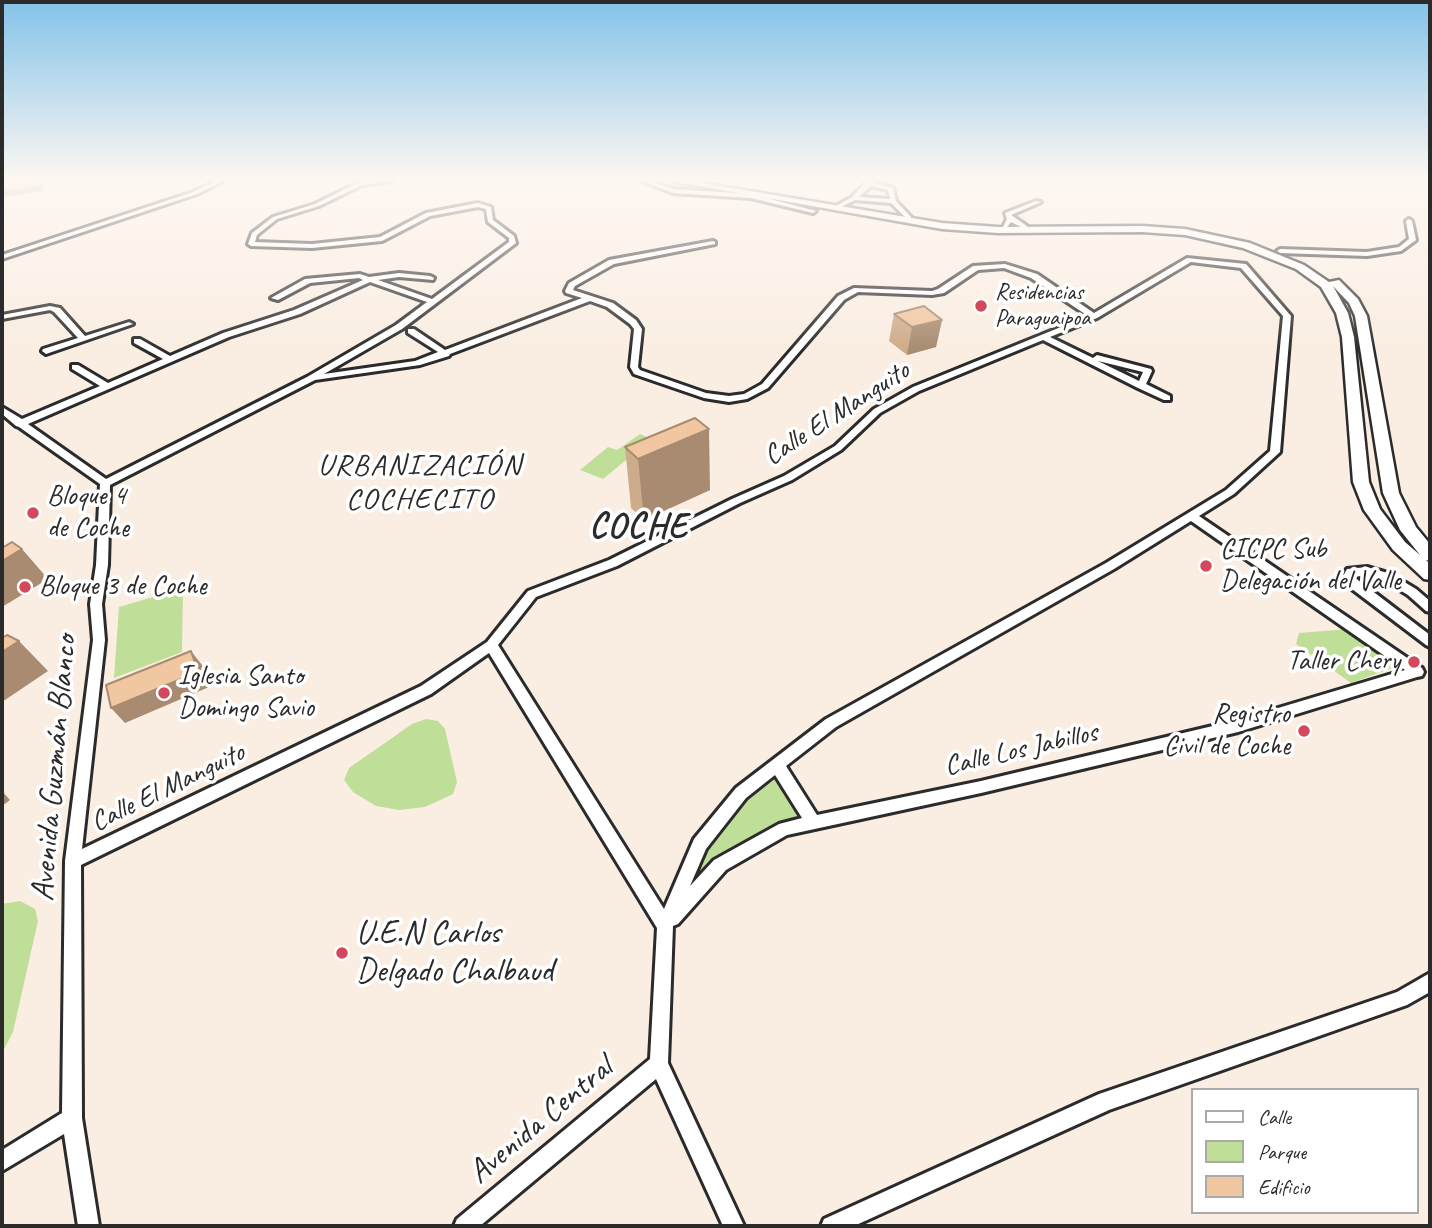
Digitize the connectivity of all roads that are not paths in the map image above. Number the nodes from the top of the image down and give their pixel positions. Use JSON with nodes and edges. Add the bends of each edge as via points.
{"nodes":[{"id":1,"x":58,"y":238,"type":"edge"},
{"id":2,"x":253,"y":238,"type":"edge"},
{"id":3,"x":383,"y":238,"type":"edge"},
{"id":4,"x":512,"y":238,"type":"edge"},
{"id":5,"x":1212,"y":238,"type":"edge"},
{"id":6,"x":1240,"y":238,"type":"edge"},
{"id":7,"x":1413,"y":238,"type":"edge"},
{"id":8,"x":713,"y":243,"type":"dead end"},
{"id":9,"x":1280,"y":251,"type":"junction"},
{"id":10,"x":2,"y":257,"type":"edge"},
{"id":11,"x":1238,"y":265,"type":"joint"},
{"id":12,"x":335,"y":278,"type":"junction"},
{"id":13,"x":373,"y":278,"type":"junction"},
{"id":14,"x":430,"y":278,"type":"dead end"},
{"id":15,"x":338,"y":293,"type":"junction"},
{"id":16,"x":275,"y":298,"type":"dead end"},
{"id":17,"x":587,"y":299,"type":"junction"},
{"id":18,"x":431,"y":301,"type":"junction"},
{"id":19,"x":1094,"y":316,"type":"junction"},
{"id":20,"x":2,"y":317,"type":"edge"},
{"id":21,"x":129,"y":324,"type":"dead end"},
{"id":22,"x":411,"y":331,"type":"dead end"},
{"id":23,"x":1043,"y":337,"type":"junction"},
{"id":24,"x":83,"y":339,"type":"junction"},
{"id":25,"x":136,"y":341,"type":"dead end"},
{"id":26,"x":46,"y":351,"type":"dead end"},
{"id":27,"x":446,"y":354,"type":"junction"},
{"id":28,"x":1076,"y":354,"type":"junction"},
{"id":29,"x":170,"y":359,"type":"junction"},
{"id":30,"x":75,"y":367,"type":"dead end"},
{"id":31,"x":310,"y":379,"type":"junction"},
{"id":32,"x":107,"y":386,"type":"junction"},
{"id":33,"x":1141,"y":386,"type":"junction"},
{"id":34,"x":1167,"y":398,"type":"dead end"},
{"id":35,"x":2,"y":410,"type":"edge"},
{"id":36,"x":19,"y":424,"type":"junction"},
{"id":37,"x":105,"y":483,"type":"junction"},
{"id":38,"x":1192,"y":516,"type":"junction"},
{"id":39,"x":1430,"y":555,"type":"edge"},
{"id":40,"x":1430,"y":574,"type":"edge"},
{"id":41,"x":1430,"y":608,"type":"edge"},
{"id":42,"x":1430,"y":642,"type":"edge"},
{"id":43,"x":491,"y":645,"type":"junction"},
{"id":44,"x":777,"y":765,"type":"junction"},
{"id":45,"x":814,"y":823,"type":"junction"},
{"id":46,"x":73,"y":861,"type":"junction"},
{"id":47,"x":665,"y":926,"type":"junction"},
{"id":48,"x":1430,"y":982,"type":"edge"},
{"id":49,"x":659,"y":1065,"type":"junction"},
{"id":50,"x":72,"y":1118,"type":"junction"},
{"id":51,"x":2,"y":1161,"type":"edge"},
{"id":52,"x":89,"y":1226,"type":"edge"},
{"id":53,"x":464,"y":1226,"type":"edge"},
{"id":54,"x":734,"y":1226,"type":"edge"},
{"id":55,"x":831,"y":1226,"type":"edge"}],
"edges":[{"from":1,"to":10,"type":"street"},
{"from":2,"to":3,"type":"street","via":[[251,244],[300,247]]},
{"from":4,"to":18,"type":"street","via":[[513,243]]},
{"from":5,"to":40,"type":"main road","via":[[1245,245],[1300,267],[1326,285],[1342,313],[1348,337],[1361,482],[1372,510],[1399,546]]},
{"from":6,"to":9,"type":"main road"},
{"from":7,"to":9,"type":"street","via":[[1401,249],[1367,254]]},
{"from":8,"to":17,"type":"street","via":[[606,264],[569,288],[570,294]]},
{"from":9,"to":39,"type":"main road","via":[[1333,280],[1358,309],[1388,482],[1402,520]]},
{"from":11,"to":19,"type":"street","name":"Calle El Manguito","via":[[1190,260]]},
{"from":11,"to":38,"type":"street","via":[[1250,271],[1287,316],[1275,452],[1230,492]]},
{"from":12,"to":13,"type":"street"},
{"from":12,"to":15,"type":"street"},
{"from":12,"to":16,"type":"street","via":[[306,281]]},
{"from":13,"to":14,"type":"street"},
{"from":13,"to":15,"type":"street"},
{"from":13,"to":18,"type":"street"},
{"from":15,"to":29,"type":"street"},
{"from":17,"to":19,"type":"street","via":[[610,305],[638,329],[637,372],[704,396],[729,399],[765,386],[841,298],[857,290],[932,293],[976,268],[1005,266],[1025,271]]},
{"from":17,"to":27,"type":"street"},
{"from":18,"to":31,"type":"street","via":[[399,327]]},
{"from":19,"to":23,"type":"street","name":"Calle El Manguito"},
{"from":20,"to":24,"type":"street","via":[[50,308]]},
{"from":21,"to":24,"type":"street"},
{"from":22,"to":27,"type":"street"},
{"from":23,"to":28,"type":"street"},
{"from":23,"to":43,"type":"street","name":"Calle El Manguito","via":[[916,389],[877,411],[838,447],[788,478],[613,563],[532,594]]},
{"from":24,"to":26,"type":"street"},
{"from":25,"to":29,"type":"street"},
{"from":27,"to":31,"type":"street","via":[[400,367]]},
{"from":28,"to":33,"type":"street"},
{"from":28,"to":33,"type":"street","via":[[1144,369],[1149,373]]},
{"from":29,"to":32,"type":"street"},
{"from":30,"to":32,"type":"street"},
{"from":31,"to":37,"type":"street"},
{"from":32,"to":36,"type":"street"},
{"from":33,"to":34,"type":"street"},
{"from":35,"to":36,"type":"street"},
{"from":36,"to":37,"type":"street"},
{"from":37,"to":46,"type":"street","name":"Avenida Guzmán Blanco","via":[[96,604],[99,640]]},
{"from":38,"to":44,"type":"street","via":[[831,723]]},
{"from":38,"to":45,"type":"street","name":"Calle Los Jabillos","via":[[1417,672],[1238,726]]},
{"from":41,"to":42,"type":"street","via":[[1387,577],[1367,571],[1351,572],[1348,578]]},
{"from":43,"to":46,"type":"street","name":"Calle El Manguito","via":[[426,690]]},
{"from":43,"to":47,"type":"street"},
{"from":44,"to":45,"type":"street"},
{"from":44,"to":47,"type":"street","via":[[741,793],[700,844]]},
{"from":45,"to":47,"type":"street","name":"Calle Los Jabillos","via":[[784,829],[720,865]]},
{"from":46,"to":50,"type":"street","name":"Avenida Guzmán Blanco"},
{"from":47,"to":49,"type":"street"},
{"from":48,"to":55,"type":"street","via":[[1401,999],[1106,1101]]},
{"from":49,"to":53,"type":"street","name":"Avenida Central"},
{"from":49,"to":54,"type":"street"},
{"from":50,"to":51,"type":"street"},
{"from":50,"to":52,"type":"street","name":"Avenida Guzmán Blanco"}]}
